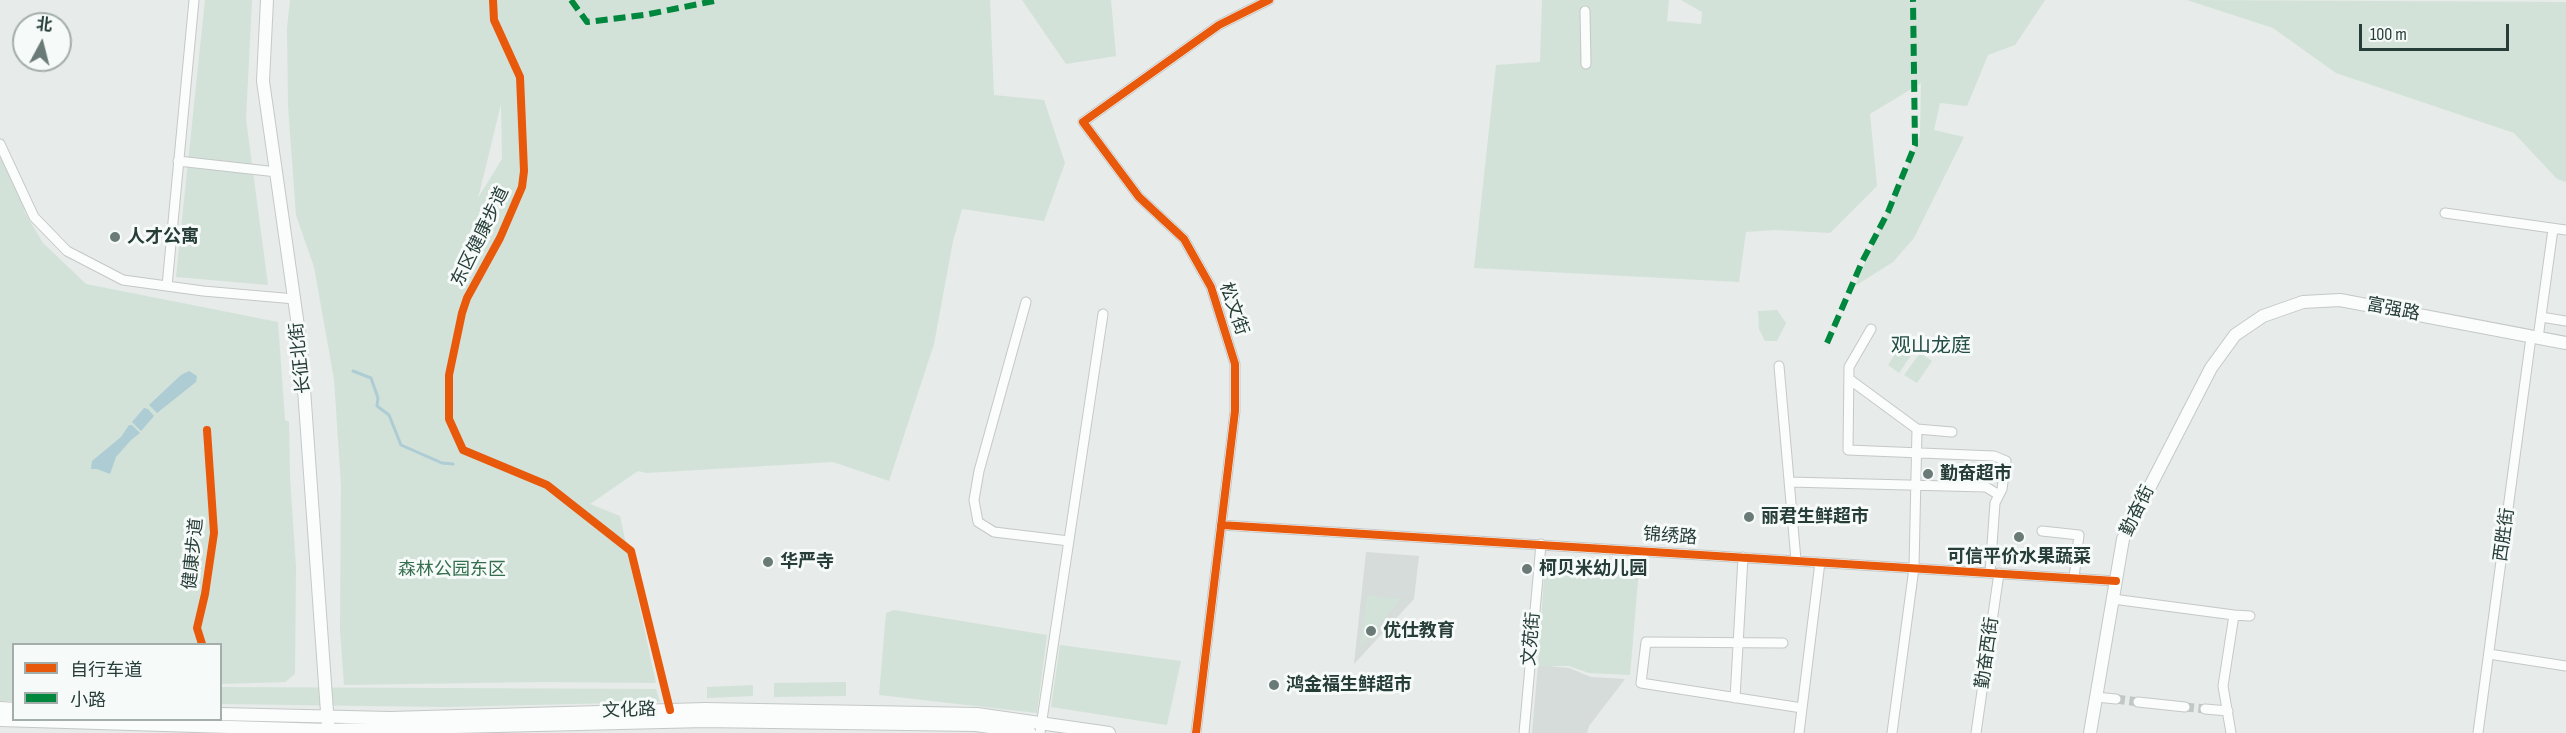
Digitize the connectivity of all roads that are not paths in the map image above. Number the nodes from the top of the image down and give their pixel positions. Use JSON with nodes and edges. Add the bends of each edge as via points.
{"nodes":[{"id":1,"x":194,"y":0,"type":"edge"},
{"id":2,"x":267,"y":0,"type":"edge"},
{"id":3,"x":1269,"y":0,"type":"edge"},
{"id":4,"x":1586,"y":11,"type":"dead end"},
{"id":5,"x":1586,"y":64,"type":"dead end"},
{"id":6,"x":0,"y":144,"type":"edge"},
{"id":7,"x":178,"y":161,"type":"junction"},
{"id":8,"x":277,"y":172,"type":"junction"},
{"id":9,"x":2445,"y":213,"type":"dead end"},
{"id":10,"x":2553,"y":229,"type":"junction"},
{"id":11,"x":2566,"y":230,"type":"edge"},
{"id":12,"x":167,"y":286,"type":"junction"},
{"id":13,"x":295,"y":298,"type":"junction"},
{"id":14,"x":1026,"y":302,"type":"dead end"},
{"id":15,"x":1103,"y":314,"type":"dead end"},
{"id":16,"x":2541,"y":317,"type":"junction"},
{"id":17,"x":2566,"y":321,"type":"edge"},
{"id":18,"x":1871,"y":329,"type":"dead end"},
{"id":19,"x":2534,"y":338,"type":"junction"},
{"id":20,"x":2229,"y":343,"type":"joint"},
{"id":21,"x":2566,"y":343,"type":"edge"},
{"id":22,"x":1779,"y":366,"type":"dead end"},
{"id":23,"x":1849,"y":380,"type":"junction"},
{"id":24,"x":1917,"y":429,"type":"junction"},
{"id":25,"x":1952,"y":432,"type":"dead end"},
{"id":26,"x":1915,"y":453,"type":"junction"},
{"id":27,"x":1789,"y":482,"type":"junction"},
{"id":28,"x":1999,"y":495,"type":"junction"},
{"id":29,"x":1221,"y":525,"type":"junction"},
{"id":30,"x":2042,"y":531,"type":"dead end"},
{"id":31,"x":1069,"y":542,"type":"junction"},
{"id":32,"x":1541,"y":544,"type":"junction"},
{"id":33,"x":1743,"y":557,"type":"junction"},
{"id":34,"x":1796,"y":560,"type":"junction"},
{"id":35,"x":1820,"y":562,"type":"junction"},
{"id":36,"x":1914,"y":568,"type":"junction"},
{"id":37,"x":1994,"y":573,"type":"junction"},
{"id":38,"x":2074,"y":578,"type":"junction"},
{"id":39,"x":2116,"y":580,"type":"junction"},
{"id":40,"x":2113,"y":599,"type":"junction"},
{"id":41,"x":2234,"y":615,"type":"junction"},
{"id":42,"x":2250,"y":616,"type":"dead end"},
{"id":43,"x":1738,"y":643,"type":"junction"},
{"id":44,"x":1782,"y":643,"type":"dead end"},
{"id":45,"x":2489,"y":654,"type":"junction"},
{"id":46,"x":2566,"y":666,"type":"edge"},
{"id":47,"x":2096,"y":697,"type":"junction"},
{"id":48,"x":1735,"y":698,"type":"junction"},
{"id":49,"x":2116,"y":699,"type":"tunnel mouth"},
{"id":50,"x":2138,"y":702,"type":"tunnel mouth"},
{"id":51,"x":2185,"y":707,"type":"tunnel mouth"},
{"id":52,"x":1802,"y":708,"type":"junction"},
{"id":53,"x":2205,"y":709,"type":"tunnel mouth"},
{"id":54,"x":2228,"y":711,"type":"junction"},
{"id":55,"x":222,"y":714,"type":"edge"},
{"id":56,"x":27,"y":721,"type":"edge"},
{"id":57,"x":786,"y":722,"type":"edge"},
{"id":58,"x":328,"y":727,"type":"edge"},
{"id":59,"x":1041,"y":728,"type":"edge"},
{"id":60,"x":294,"y":731,"type":"edge"},
{"id":61,"x":1030,"y":733,"type":"edge"},
{"id":62,"x":1109,"y":733,"type":"edge"},
{"id":63,"x":1196,"y":733,"type":"edge"},
{"id":64,"x":1524,"y":733,"type":"edge"},
{"id":65,"x":1799,"y":733,"type":"edge"},
{"id":66,"x":1892,"y":733,"type":"edge"},
{"id":67,"x":1976,"y":733,"type":"edge"},
{"id":68,"x":2090,"y":733,"type":"edge"},
{"id":69,"x":2231,"y":733,"type":"edge"},
{"id":70,"x":2478,"y":733,"type":"edge"}],
"edges":[{"from":1,"to":7,"type":"street"},
{"from":2,"to":8,"type":"main road","name":"长征北街","via":[[263,81]]},
{"from":3,"to":29,"type":"street","name":"松文街","via":[[1219,25],[1083,122],[1139,197],[1184,239],[1211,287],[1235,364],[1235,411]]},
{"from":4,"to":5,"type":"street"},
{"from":6,"to":12,"type":"street","via":[[34,217],[66,251],[122,279]]},
{"from":7,"to":8,"type":"street"},
{"from":7,"to":12,"type":"street"},
{"from":8,"to":13,"type":"main road","name":"长征北街"},
{"from":9,"to":10,"type":"street"},
{"from":10,"to":11,"type":"street"},
{"from":10,"to":16,"type":"street","name":"西胜街"},
{"from":12,"to":13,"type":"street"},
{"from":13,"to":58,"type":"main road","name":"长征北街","via":[[302,347]]},
{"from":14,"to":31,"type":"street","via":[[974,500],[978,522],[994,532]]},
{"from":15,"to":31,"type":"street"},
{"from":16,"to":17,"type":"street"},
{"from":16,"to":19,"type":"street","name":"西胜街"},
{"from":18,"to":23,"type":"street","via":[[1849,367]]},
{"from":19,"to":20,"type":"main road","name":"富强路","via":[[2340,300],[2303,302],[2263,316]]},
{"from":19,"to":21,"type":"main road","name":"富强路"},
{"from":19,"to":45,"type":"street","name":"西胜街"},
{"from":20,"to":39,"type":"main road","name":"勤奋街","via":[[2211,368],[2123,538]]},
{"from":22,"to":27,"type":"street"},
{"from":23,"to":24,"type":"street"},
{"from":23,"to":26,"type":"street","via":[[1848,450]]},
{"from":24,"to":25,"type":"street"},
{"from":24,"to":26,"type":"street"},
{"from":26,"to":28,"type":"street","name":"勤奋西街","via":[[1994,456],[2006,461]]},
{"from":26,"to":36,"type":"street"},
{"from":27,"to":28,"type":"street","via":[[1986,487]]},
{"from":27,"to":34,"type":"street"},
{"from":28,"to":37,"type":"street","name":"勤奋西街","via":[[1995,503]]},
{"from":29,"to":32,"type":"street","name":"锦绣路"},
{"from":29,"to":63,"type":"street","name":"松文街"},
{"from":30,"to":38,"type":"street","via":[[2079,535]]},
{"from":31,"to":59,"type":"street"},
{"from":32,"to":33,"type":"street","name":"锦绣路"},
{"from":32,"to":64,"type":"street","name":"文苑街"},
{"from":33,"to":34,"type":"street","name":"锦绣路"},
{"from":33,"to":43,"type":"street"},
{"from":34,"to":35,"type":"street","name":"锦绣路"},
{"from":35,"to":36,"type":"street","name":"锦绣路"},
{"from":35,"to":52,"type":"street"},
{"from":36,"to":37,"type":"street","name":"锦绣路"},
{"from":36,"to":66,"type":"street"},
{"from":37,"to":38,"type":"street","name":"锦绣路"},
{"from":37,"to":67,"type":"street","name":"勤奋西街"},
{"from":38,"to":39,"type":"street","name":"锦绣路"},
{"from":39,"to":40,"type":"main road","name":"勤奋街"},
{"from":40,"to":41,"type":"street"},
{"from":40,"to":47,"type":"main road","name":"勤奋街"},
{"from":41,"to":42,"type":"street"},
{"from":41,"to":54,"type":"street","via":[[2223,686]]},
{"from":43,"to":44,"type":"street"},
{"from":43,"to":48,"type":"street"},
{"from":43,"to":48,"type":"street","via":[[1646,642],[1641,683]]},
{"from":45,"to":46,"type":"street"},
{"from":45,"to":70,"type":"street","name":"西胜街"},
{"from":47,"to":49,"type":"street"},
{"from":47,"to":68,"type":"main road","name":"勤奋街"},
{"from":48,"to":52,"type":"street"},
{"from":50,"to":51,"type":"street"},
{"from":52,"to":65,"type":"street"},
{"from":53,"to":54,"type":"street"},
{"from":54,"to":69,"type":"street"},
{"from":55,"to":58,"type":"main road","name":"文化路"},
{"from":56,"to":60,"type":"main road","name":"文化路"},
{"from":57,"to":58,"type":"main road","name":"文化路","via":[[705,709]]},
{"from":57,"to":59,"type":"main road","name":"文化路","via":[[977,714]]},
{"from":57,"to":61,"type":"main road","name":"文化路","via":[[976,725]]},
{"from":58,"to":60,"type":"main road","name":"文化路"},
{"from":59,"to":62,"type":"main road","name":"文化路"}]}
